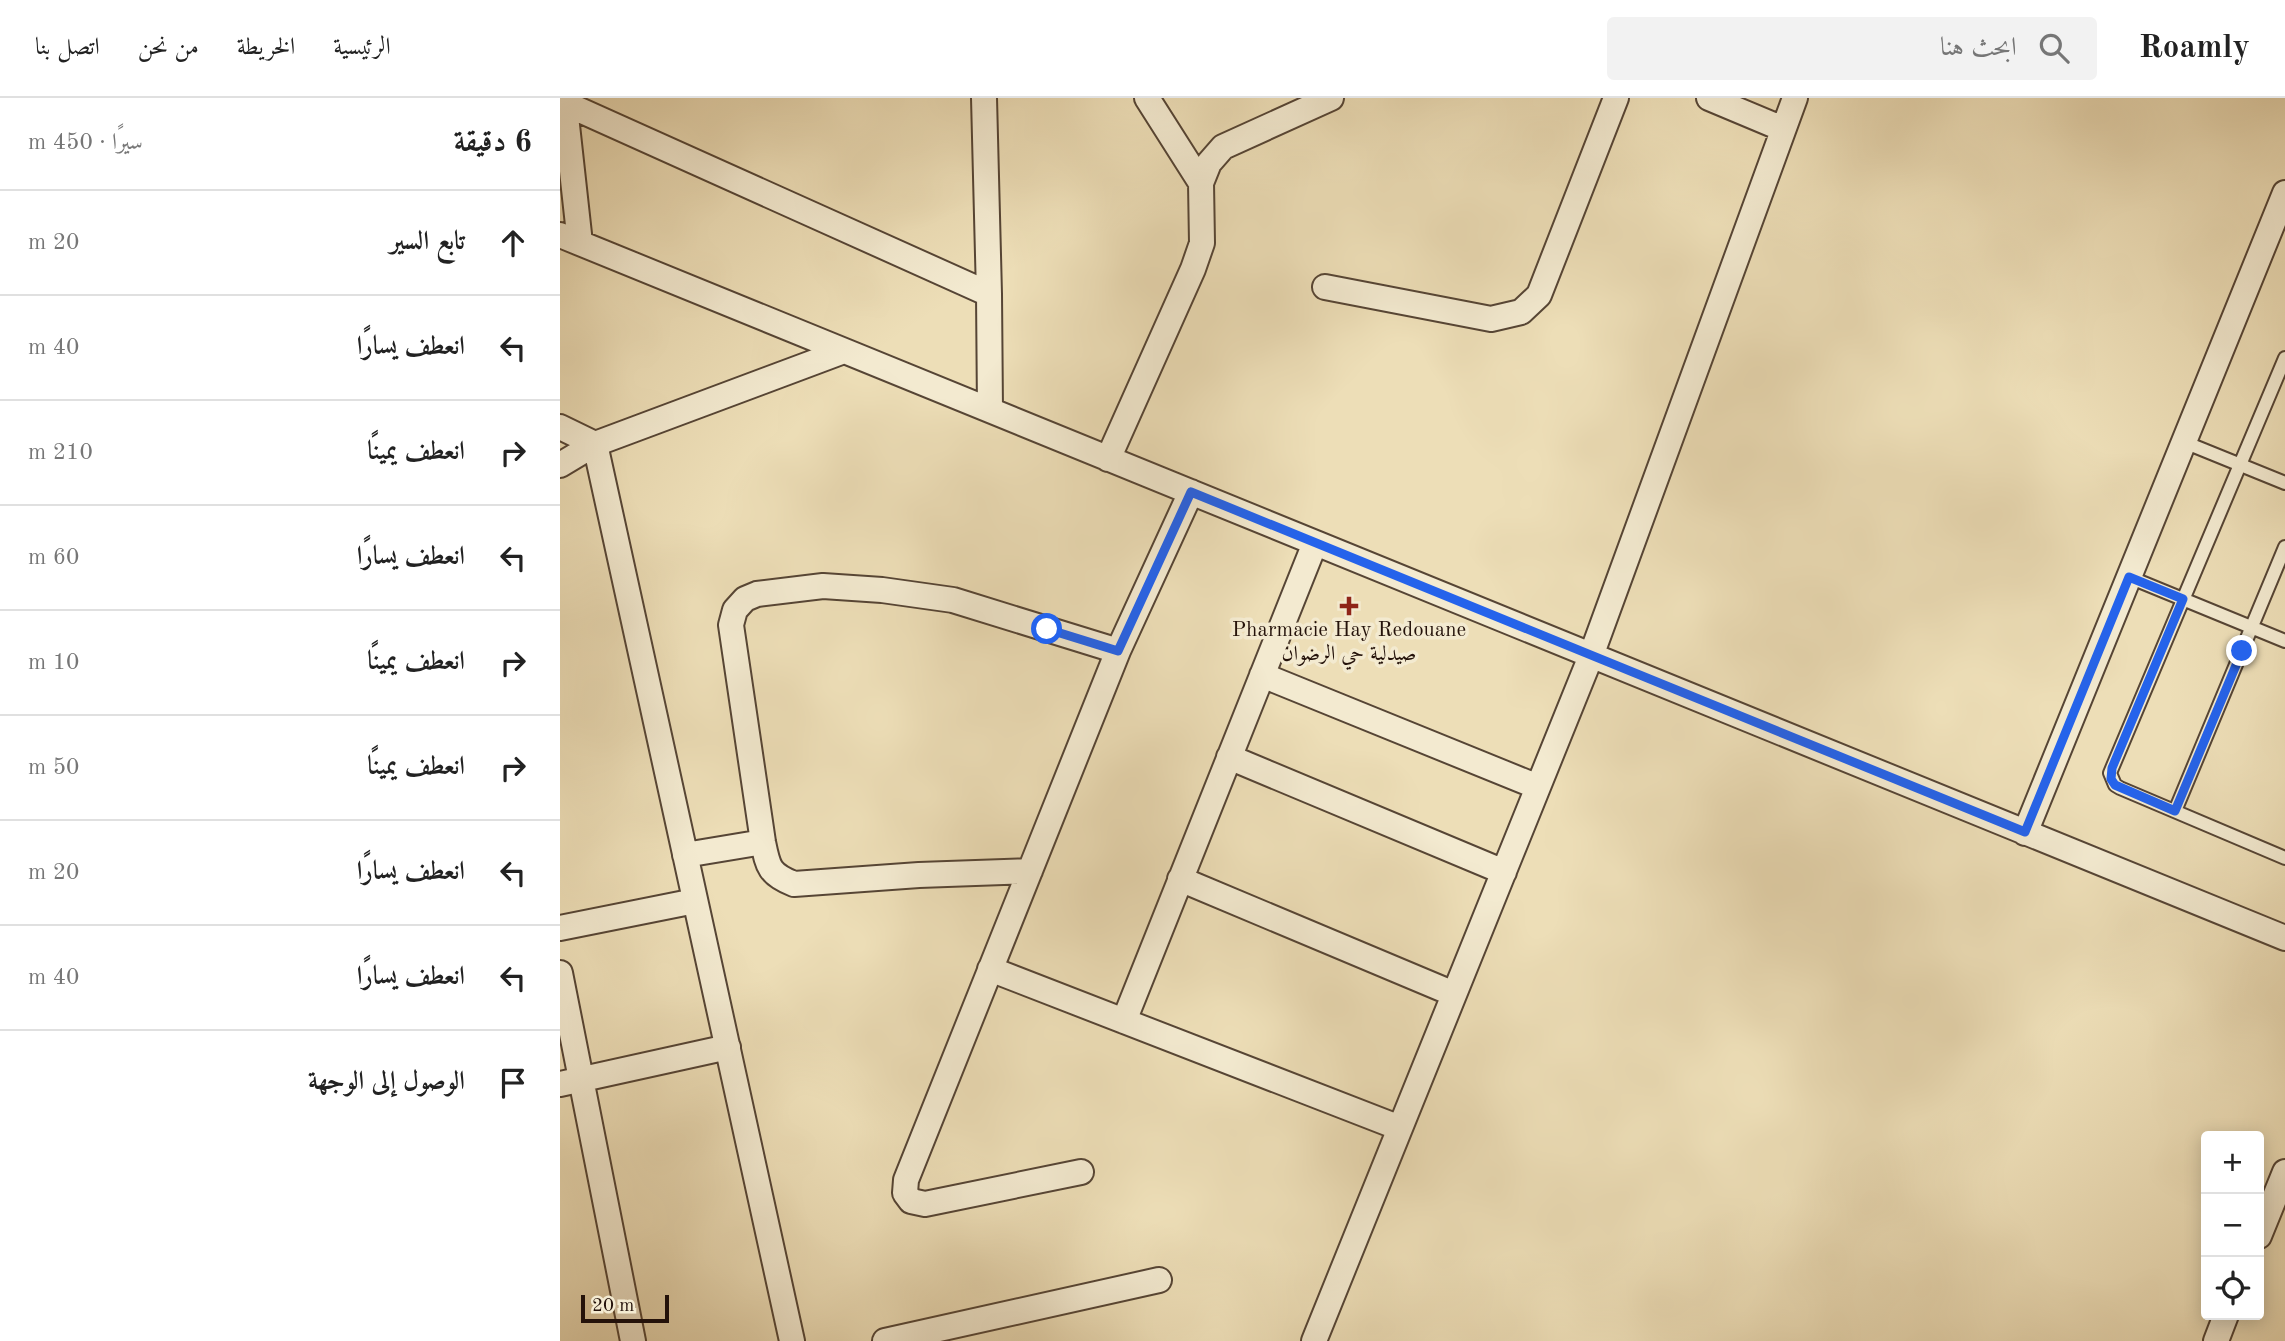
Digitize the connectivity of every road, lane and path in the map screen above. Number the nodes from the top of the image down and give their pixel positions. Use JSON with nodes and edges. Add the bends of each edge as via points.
{"nodes":[{"id":1,"x":984,"y":98,"type":"edge"},
{"id":2,"x":1147,"y":98,"type":"edge"},
{"id":3,"x":1331,"y":98,"type":"edge"},
{"id":4,"x":1616,"y":98,"type":"edge"},
{"id":5,"x":1709,"y":98,"type":"edge"},
{"id":6,"x":1796,"y":98,"type":"edge"},
{"id":7,"x":564,"y":100,"type":"edge"},
{"id":8,"x":1783,"y":129,"type":"junction"},
{"id":9,"x":1201,"y":183,"type":"junction"},
{"id":10,"x":2285,"y":193,"type":"edge"},
{"id":11,"x":570,"y":239,"type":"edge"},
{"id":12,"x":1325,"y":287,"type":"dead end"},
{"id":13,"x":989,"y":294,"type":"junction"},
{"id":14,"x":844,"y":351,"type":"junction"},
{"id":15,"x":2285,"y":358,"type":"edge"},
{"id":16,"x":990,"y":410,"type":"junction"},
{"id":17,"x":560,"y":427,"type":"edge"},
{"id":18,"x":2184,"y":442,"type":"junction"},
{"id":19,"x":595,"y":444,"type":"junction"},
{"id":20,"x":1108,"y":458,"type":"junction"},
{"id":21,"x":560,"y":465,"type":"edge"},
{"id":22,"x":2240,"y":465,"type":"junction"},
{"id":23,"x":2285,"y":483,"type":"edge"},
{"id":24,"x":1191,"y":492,"type":"junction"},
{"id":25,"x":1315,"y":543,"type":"junction"},
{"id":26,"x":2285,"y":547,"type":"edge"},
{"id":27,"x":2129,"y":577,"type":"junction"},
{"id":28,"x":2183,"y":599,"type":"junction"},
{"id":29,"x":2252,"y":628,"type":"junction"},
{"id":30,"x":2285,"y":641,"type":"edge"},
{"id":31,"x":1118,"y":651,"type":"junction"},
{"id":32,"x":1591,"y":656,"type":"junction"},
{"id":33,"x":1262,"y":675,"type":"junction"},
{"id":34,"x":1229,"y":757,"type":"junction"},
{"id":35,"x":1538,"y":787,"type":"junction"},
{"id":36,"x":2175,"y":811,"type":"junction"},
{"id":37,"x":2025,"y":832,"type":"junction"},
{"id":38,"x":763,"y":842,"type":"junction"},
{"id":39,"x":685,"y":855,"type":"junction"},
{"id":40,"x":2285,"y":858,"type":"edge"},
{"id":41,"x":1030,"y":871,"type":"junction"},
{"id":42,"x":1504,"y":872,"type":"junction"},
{"id":43,"x":1180,"y":879,"type":"junction"},
{"id":44,"x":695,"y":901,"type":"junction"},
{"id":45,"x":560,"y":928,"type":"edge"},
{"id":46,"x":2285,"y":938,"type":"edge"},
{"id":47,"x":990,"y":969,"type":"junction"},
{"id":48,"x":560,"y":973,"type":"edge"},
{"id":49,"x":1454,"y":995,"type":"junction"},
{"id":50,"x":1124,"y":1021,"type":"junction"},
{"id":51,"x":728,"y":1047,"type":"junction"},
{"id":52,"x":571,"y":1082,"type":"edge"},
{"id":53,"x":1400,"y":1128,"type":"junction"},
{"id":54,"x":1081,"y":1172,"type":"dead end"},
{"id":55,"x":2283,"y":1185,"type":"edge"},
{"id":56,"x":2264,"y":1225,"type":"edge"},
{"id":57,"x":1159,"y":1280,"type":"dead end"},
{"id":58,"x":2224,"y":1320,"type":"edge"},
{"id":59,"x":633,"y":1341,"type":"edge"},
{"id":60,"x":792,"y":1341,"type":"edge"},
{"id":61,"x":885,"y":1341,"type":"edge"},
{"id":62,"x":1314,"y":1341,"type":"edge"},
{"id":63,"x":2216,"y":1341,"type":"edge"}],
"edges":[{"from":1,"to":13,"type":"street"},
{"from":2,"to":9,"type":"street"},
{"from":3,"to":9,"type":"street","via":[[1223,147],[1209,163]]},
{"from":4,"to":12,"type":"street","via":[[1539,295],[1521,312],[1491,319]]},
{"from":5,"to":8,"type":"street"},
{"from":6,"to":8,"type":"street"},
{"from":7,"to":11,"type":"street"},
{"from":7,"to":13,"type":"street"},
{"from":8,"to":32,"type":"street"},
{"from":9,"to":20,"type":"street","via":[[1202,243]]},
{"from":10,"to":18,"type":"street"},
{"from":11,"to":14,"type":"street"},
{"from":13,"to":16,"type":"street"},
{"from":14,"to":16,"type":"street"},
{"from":14,"to":19,"type":"street"},
{"from":15,"to":22,"type":"lane"},
{"from":16,"to":20,"type":"street"},
{"from":17,"to":19,"type":"street"},
{"from":18,"to":22,"type":"lane"},
{"from":18,"to":27,"type":"street"},
{"from":19,"to":21,"type":"street"},
{"from":19,"to":39,"type":"street"},
{"from":20,"to":24,"type":"street"},
{"from":22,"to":23,"type":"lane"},
{"from":22,"to":28,"type":"lane"},
{"from":24,"to":25,"type":"street"},
{"from":24,"to":31,"type":"street"},
{"from":25,"to":32,"type":"street"},
{"from":25,"to":33,"type":"street"},
{"from":26,"to":29,"type":"lane"},
{"from":27,"to":28,"type":"lane"},
{"from":27,"to":37,"type":"street"},
{"from":28,"to":29,"type":"lane"},
{"from":28,"to":36,"type":"lane","via":[[2110,773],[2115,785]]},
{"from":29,"to":30,"type":"lane"},
{"from":29,"to":36,"type":"lane"},
{"from":31,"to":38,"type":"street","via":[[953,600],[882,590],[823,586],[745,599],[735,610],[731,625]]},
{"from":31,"to":41,"type":"street"},
{"from":32,"to":35,"type":"street"},
{"from":32,"to":37,"type":"street"},
{"from":33,"to":34,"type":"street"},
{"from":33,"to":35,"type":"street"},
{"from":34,"to":42,"type":"street"},
{"from":34,"to":43,"type":"street"},
{"from":35,"to":42,"type":"street"},
{"from":36,"to":40,"type":"lane"},
{"from":37,"to":46,"type":"street"},
{"from":38,"to":39,"type":"street"},
{"from":38,"to":41,"type":"street","via":[[768,867],[778,878],[794,884]]},
{"from":39,"to":44,"type":"street"},
{"from":41,"to":47,"type":"street"},
{"from":42,"to":49,"type":"street"},
{"from":43,"to":49,"type":"street"},
{"from":43,"to":50,"type":"street"},
{"from":44,"to":45,"type":"street"},
{"from":44,"to":51,"type":"street"},
{"from":47,"to":50,"type":"street"},
{"from":47,"to":54,"type":"street","via":[[906,1180],[905,1193],[911,1201],[925,1204]]},
{"from":48,"to":52,"type":"street"},
{"from":49,"to":53,"type":"street"},
{"from":50,"to":53,"type":"street"},
{"from":51,"to":52,"type":"street"},
{"from":51,"to":60,"type":"street"},
{"from":52,"to":59,"type":"street"},
{"from":53,"to":62,"type":"street"},
{"from":55,"to":56,"type":"street"},
{"from":57,"to":61,"type":"street"},
{"from":58,"to":63,"type":"street"}]}
